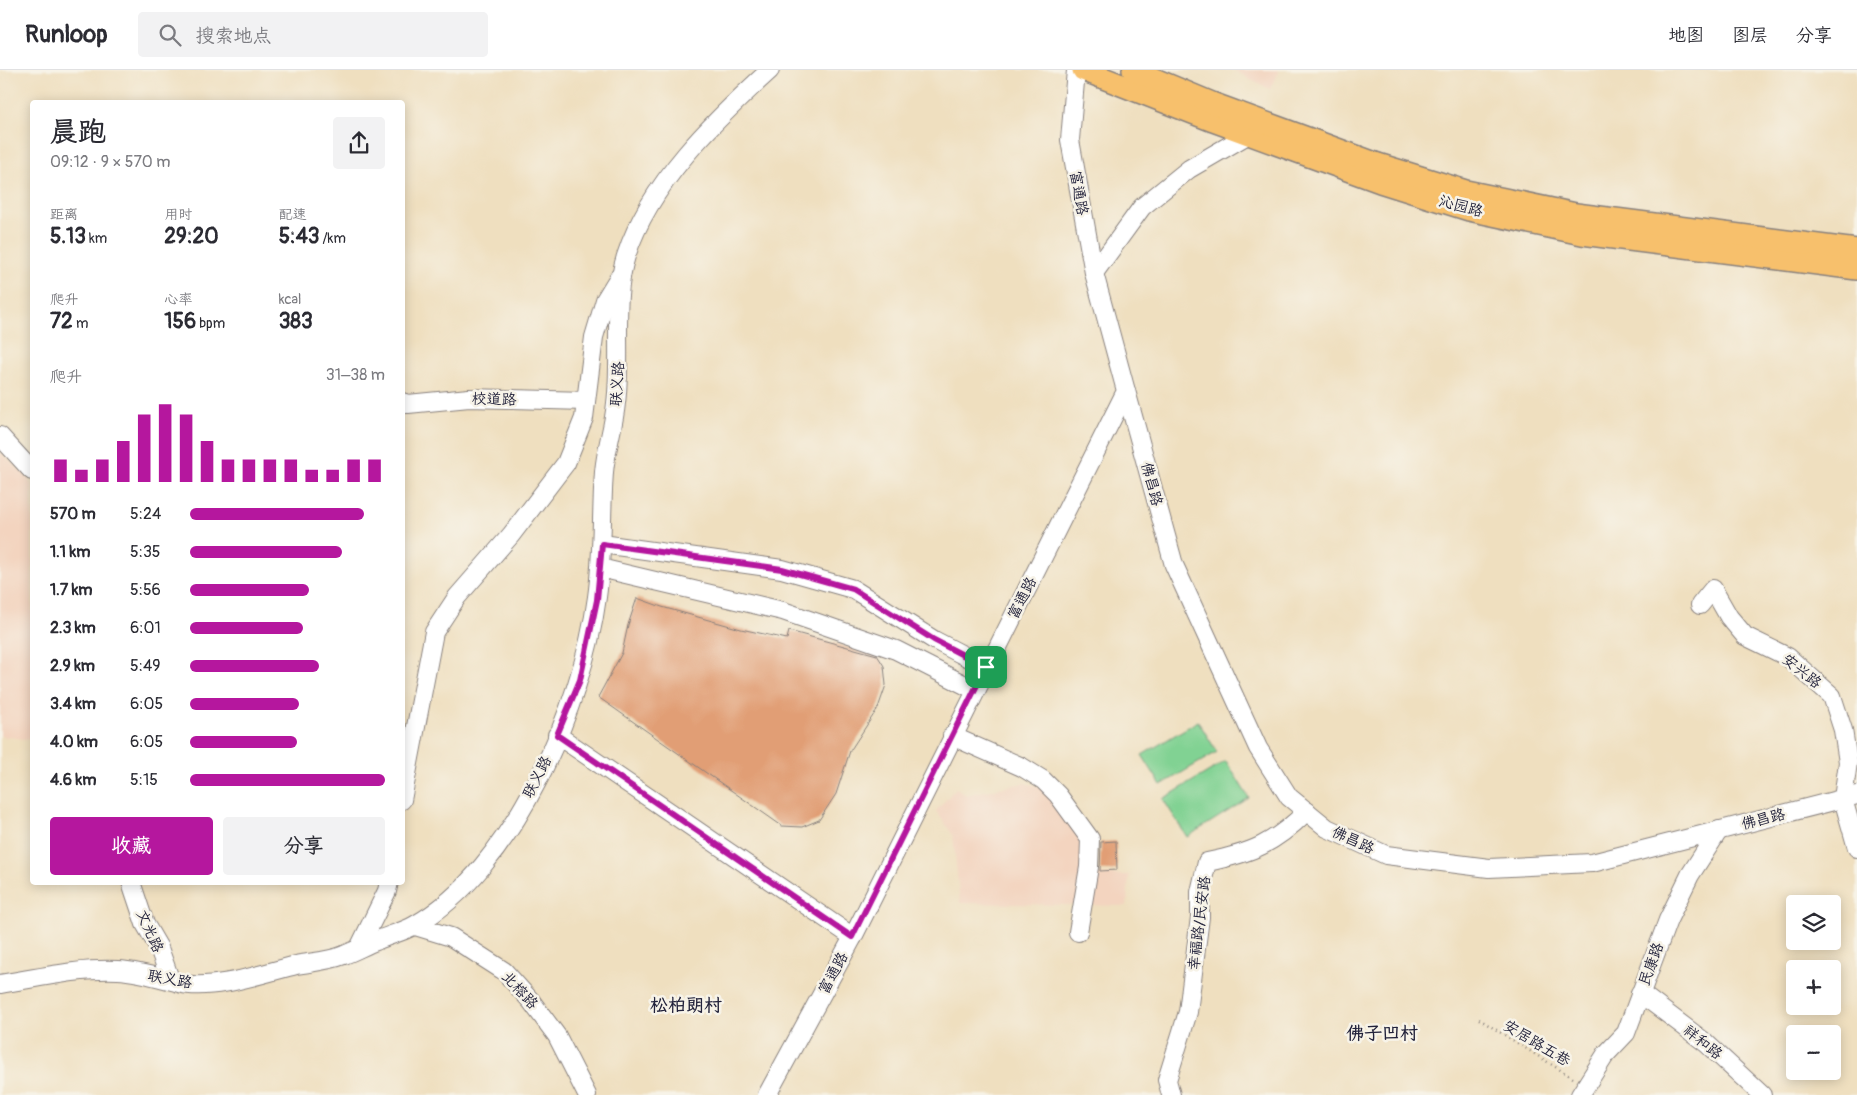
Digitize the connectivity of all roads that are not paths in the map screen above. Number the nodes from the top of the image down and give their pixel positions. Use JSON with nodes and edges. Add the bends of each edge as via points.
{"nodes":[{"id":1,"x":770,"y":70,"type":"edge"},
{"id":2,"x":1076,"y":70,"type":"edge"},
{"id":3,"x":1083,"y":70,"type":"edge"},
{"id":4,"x":1134,"y":70,"type":"edge"},
{"id":5,"x":1249,"y":134,"type":"junction"},
{"id":6,"x":1857,"y":250,"type":"edge"},
{"id":7,"x":1857,"y":269,"type":"edge"},
{"id":8,"x":1094,"y":273,"type":"junction"},
{"id":9,"x":620,"y":275,"type":"junction"},
{"id":10,"x":1126,"y":390,"type":"junction"},
{"id":11,"x":586,"y":401,"type":"junction"},
{"id":12,"x":405,"y":403,"type":"edge"},
{"id":13,"x":0,"y":436,"type":"edge"},
{"id":14,"x":30,"y":469,"type":"edge"},
{"id":15,"x":602,"y":544,"type":"junction"},
{"id":16,"x":600,"y":568,"type":"junction"},
{"id":17,"x":1700,"y":604,"type":"dead end"},
{"id":18,"x":986,"y":667,"type":"junction"},
{"id":19,"x":975,"y":690,"type":"junction"},
{"id":20,"x":557,"y":735,"type":"junction"},
{"id":21,"x":952,"y":736,"type":"junction"},
{"id":22,"x":405,"y":784,"type":"edge"},
{"id":23,"x":1850,"y":797,"type":"edge"},
{"id":24,"x":1307,"y":811,"type":"junction"},
{"id":25,"x":1719,"y":830,"type":"junction"},
{"id":26,"x":1857,"y":848,"type":"edge"},
{"id":27,"x":132,"y":885,"type":"edge"},
{"id":28,"x":388,"y":885,"type":"edge"},
{"id":29,"x":415,"y":926,"type":"junction"},
{"id":30,"x":1078,"y":932,"type":"dead end"},
{"id":31,"x":852,"y":937,"type":"junction"},
{"id":32,"x":359,"y":948,"type":"junction"},
{"id":33,"x":170,"y":979,"type":"junction"},
{"id":34,"x":0,"y":984,"type":"edge"},
{"id":35,"x":1640,"y":993,"type":"junction"},
{"id":36,"x":1582,"y":1090,"type":"edge"},
{"id":37,"x":587,"y":1095,"type":"edge"},
{"id":38,"x":766,"y":1095,"type":"edge"},
{"id":39,"x":1170,"y":1095,"type":"edge"},
{"id":40,"x":1762,"y":1095,"type":"edge"}],
"edges":[{"from":1,"to":9,"type":"street","name":"联义路","via":[[728,108],[666,180],[639,226]]},
{"from":2,"to":8,"type":"street","name":"富通路","via":[[1070,140]]},
{"from":3,"to":5,"type":"main road","name":"沁园路"},
{"from":4,"to":6,"type":"main road","name":"沁园路","via":[[1212,103],[1378,164],[1466,191],[1576,214]]},
{"from":5,"to":7,"type":"main road","name":"沁园路","via":[[1380,182],[1470,210],[1582,234]]},
{"from":5,"to":8,"type":"street","via":[[1189,169],[1142,207]]},
{"from":8,"to":10,"type":"street","name":"富通路"},
{"from":9,"to":11,"type":"street","via":[[605,300],[594,337]]},
{"from":9,"to":15,"type":"street","name":"联义路","via":[[616,402],[604,470]]},
{"from":10,"to":18,"type":"street","name":"富通路"},
{"from":10,"to":24,"type":"street","name":"佛昌路","via":[[1174,565],[1258,748],[1289,797]]},
{"from":11,"to":12,"type":"street","name":"校道路","via":[[469,398]]},
{"from":11,"to":22,"type":"street","via":[[584,418],[566,463],[511,535],[457,597],[434,632]]},
{"from":13,"to":14,"type":"street"},
{"from":15,"to":16,"type":"street","name":"联义路"},
{"from":15,"to":18,"type":"street","via":[[782,569],[853,589],[934,640]]},
{"from":16,"to":19,"type":"street","via":[[783,611],[896,650]]},
{"from":16,"to":20,"type":"street","name":"联义路","via":[[597,600],[580,680]]},
{"from":17,"to":23,"type":"street","name":"安兴路","via":[[1713,589],[1728,617],[1746,636],[1788,657],[1832,696],[1843,730]]},
{"from":18,"to":19,"type":"street","name":"富通路"},
{"from":19,"to":21,"type":"street","name":"富通路"},
{"from":20,"to":29,"type":"street","name":"联义路","via":[[508,834],[473,879]]},
{"from":20,"to":31,"type":"street"},
{"from":21,"to":30,"type":"street","via":[[1022,767],[1043,780],[1090,839],[1089,867]]},
{"from":21,"to":31,"type":"street","name":"富通路"},
{"from":23,"to":25,"type":"street","name":"佛昌路"},
{"from":23,"to":26,"type":"street"},
{"from":24,"to":25,"type":"street","name":"佛昌路","via":[[1327,828],[1386,856],[1489,868],[1592,863]]},
{"from":24,"to":39,"type":"street","name":"幸福路/民安路","via":[[1285,832],[1244,855],[1207,862],[1200,892],[1188,1012],[1167,1080]]},
{"from":25,"to":35,"type":"street","name":"民康路","via":[[1690,875],[1668,920]]},
{"from":27,"to":33,"type":"street","name":"文光路","via":[[145,924],[159,948]]},
{"from":28,"to":32,"type":"street"},
{"from":29,"to":32,"type":"street","name":"联义路"},
{"from":29,"to":37,"type":"street","name":"北榕路","via":[[451,937],[504,971],[531,1000],[557,1036]]},
{"from":31,"to":38,"type":"street","name":"富通路"},
{"from":32,"to":33,"type":"street","name":"联义路","via":[[341,957],[215,984],[180,984]]},
{"from":33,"to":34,"type":"street","name":"联义路","via":[[119,970]]},
{"from":35,"to":36,"type":"street","name":"民康路","via":[[1626,1033],[1606,1054]]},
{"from":35,"to":40,"type":"street","name":"祥和路","via":[[1706,1043]]}]}
